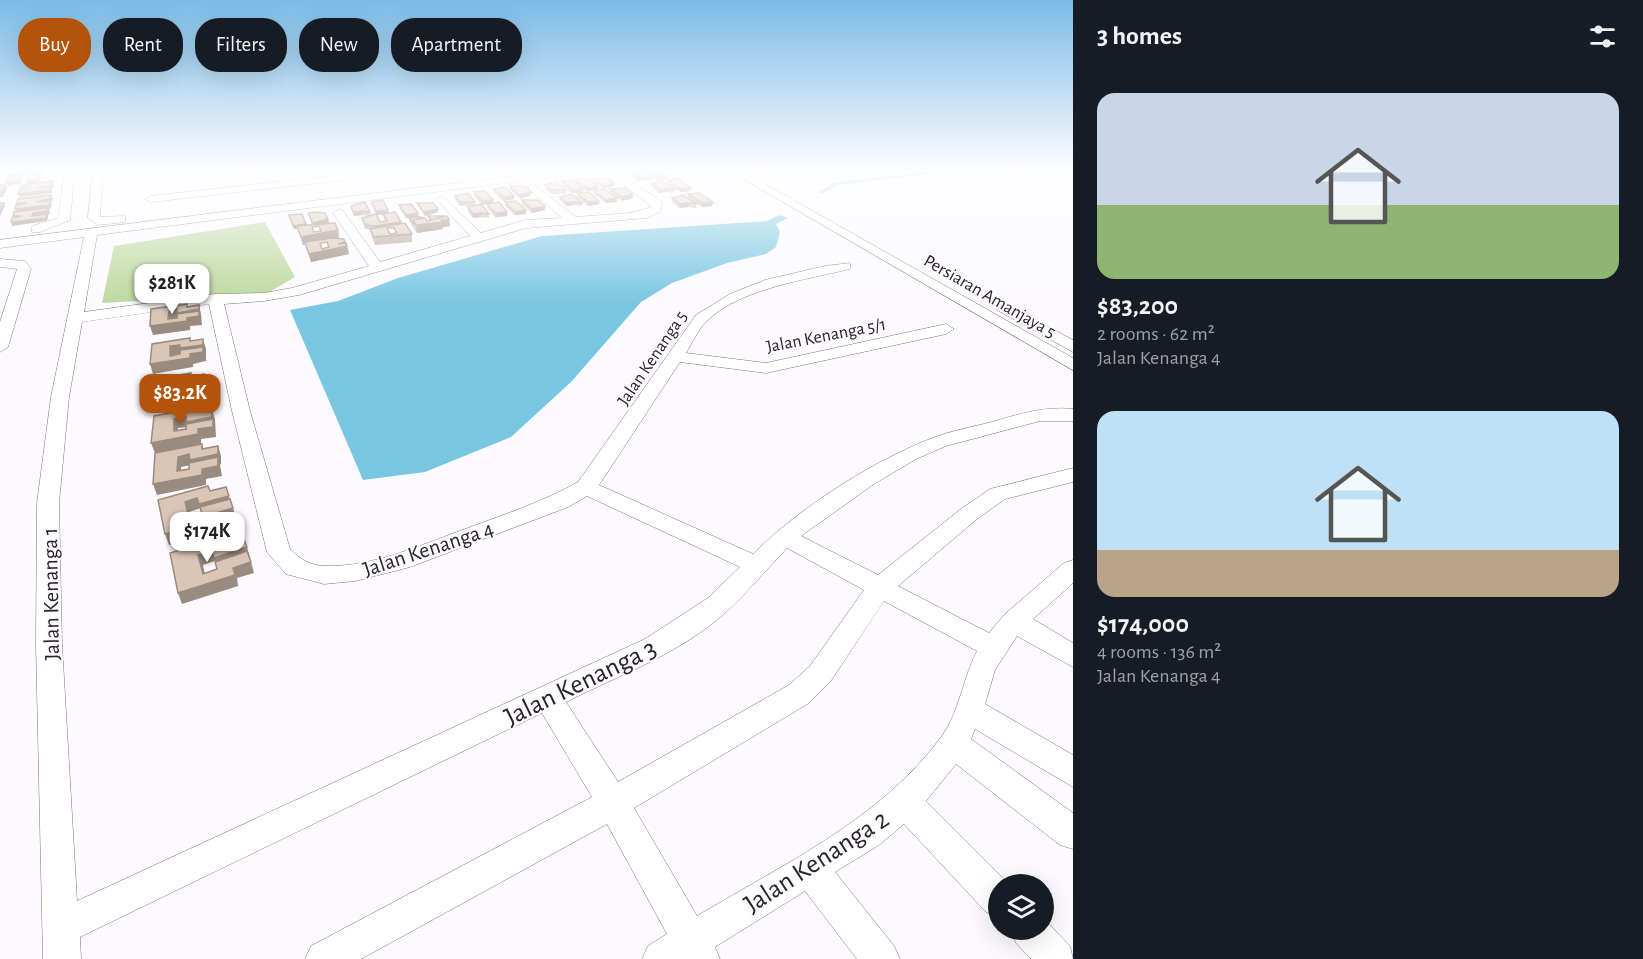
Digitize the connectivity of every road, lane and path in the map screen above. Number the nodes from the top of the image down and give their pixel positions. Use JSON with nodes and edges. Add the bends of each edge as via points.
{"nodes":[{"id":1,"x":65,"y":215,"type":"edge"},
{"id":2,"x":94,"y":215,"type":"edge"},
{"id":3,"x":187,"y":215,"type":"edge"},
{"id":4,"x":340,"y":215,"type":"edge"},
{"id":5,"x":457,"y":215,"type":"edge"},
{"id":6,"x":567,"y":215,"type":"edge"},
{"id":7,"x":638,"y":215,"type":"edge"},
{"id":8,"x":811,"y":215,"type":"edge"},
{"id":9,"x":833,"y":215,"type":"edge"},
{"id":10,"x":573,"y":220,"type":"junction"},
{"id":11,"x":95,"y":226,"type":"junction"},
{"id":12,"x":0,"y":233,"type":"edge"},
{"id":13,"x":478,"y":237,"type":"junction"},
{"id":14,"x":0,"y":244,"type":"edge"},
{"id":15,"x":0,"y":263,"type":"edge"},
{"id":16,"x":845,"y":266,"type":"dead end"},
{"id":17,"x":377,"y":267,"type":"junction"},
{"id":18,"x":215,"y":298,"type":"junction"},
{"id":19,"x":76,"y":318,"type":"junction"},
{"id":20,"x":946,"y":329,"type":"dead end"},
{"id":21,"x":1073,"y":346,"type":"edge"},
{"id":22,"x":0,"y":347,"type":"edge"},
{"id":23,"x":677,"y":357,"type":"junction"},
{"id":24,"x":1073,"y":364,"type":"edge"},
{"id":25,"x":1073,"y":416,"type":"edge"},
{"id":26,"x":1073,"y":475,"type":"edge"},
{"id":27,"x":586,"y":487,"type":"junction"},
{"id":28,"x":784,"y":537,"type":"junction"},
{"id":29,"x":757,"y":564,"type":"junction"},
{"id":30,"x":1069,"y":576,"type":"edge"},
{"id":31,"x":881,"y":586,"type":"junction"},
{"id":32,"x":1014,"y":621,"type":"junction"},
{"id":33,"x":993,"y":647,"type":"junction"},
{"id":34,"x":1073,"y":656,"type":"edge"},
{"id":35,"x":548,"y":698,"type":"junction"},
{"id":36,"x":969,"y":710,"type":"junction"},
{"id":37,"x":954,"y":744,"type":"junction"},
{"id":38,"x":1073,"y":772,"type":"edge"},
{"id":39,"x":905,"y":802,"type":"junction"},
{"id":40,"x":613,"y":803,"type":"junction"},
{"id":41,"x":1072,"y":833,"type":"edge"},
{"id":42,"x":809,"y":868,"type":"junction"},
{"id":43,"x":988,"y":888,"type":"edge"},
{"id":44,"x":61,"y":927,"type":"junction"},
{"id":45,"x":1039,"y":940,"type":"edge"},
{"id":46,"x":684,"y":953,"type":"edge"},
{"id":47,"x":62,"y":959,"type":"edge"},
{"id":48,"x":324,"y":959,"type":"edge"},
{"id":49,"x":881,"y":959,"type":"edge"},
{"id":50,"x":1057,"y":959,"type":"edge"}],
"edges":[{"from":1,"to":12,"type":"street","via":[[64,220],[47,227]]},
{"from":2,"to":11,"type":"street","name":"Jalan Kenanga 1"},
{"from":3,"to":11,"type":"street"},
{"from":4,"to":17,"type":"street"},
{"from":5,"to":13,"type":"street"},
{"from":6,"to":10,"type":"street"},
{"from":7,"to":10,"type":"street"},
{"from":8,"to":24,"type":"street","name":"Persiaran Amanjaya 5"},
{"from":9,"to":21,"type":"street","name":"Persiaran Amanjaya 5"},
{"from":10,"to":13,"type":"street","via":[[525,225]]},
{"from":11,"to":14,"type":"street"},
{"from":11,"to":19,"type":"street","name":"Jalan Kenanga 1"},
{"from":13,"to":17,"type":"street"},
{"from":15,"to":22,"type":"street","via":[[20,264],[24,269]]},
{"from":16,"to":23,"type":"street","name":"Jalan Kenanga 5","via":[[763,284],[725,301],[700,318]]},
{"from":17,"to":18,"type":"street","via":[[294,292]]},
{"from":18,"to":19,"type":"street"},
{"from":18,"to":27,"type":"street","name":"Jalan Kenanga 4","via":[[279,552],[295,568],[324,575],[402,561],[560,502]]},
{"from":19,"to":44,"type":"street","name":"Jalan Kenanga 1","via":[[60,396],[48,503],[49,644]]},
{"from":20,"to":23,"type":"street","name":"Jalan Kenanga 5/1","via":[[766,368]]},
{"from":23,"to":27,"type":"street","name":"Jalan Kenanga 5"},
{"from":25,"to":28,"type":"street","name":"Jalan Kenanga 3","via":[[1039,415],[939,442],[867,479]]},
{"from":26,"to":31,"type":"street","via":[[998,495]]},
{"from":27,"to":29,"type":"street"},
{"from":28,"to":29,"type":"street","name":"Jalan Kenanga 3"},
{"from":28,"to":31,"type":"street"},
{"from":29,"to":35,"type":"street","name":"Jalan Kenanga 3","via":[[717,606],[689,626]]},
{"from":30,"to":32,"type":"street","name":"Jalan Kenanga 2"},
{"from":31,"to":33,"type":"street"},
{"from":31,"to":40,"type":"street","via":[[820,674],[799,694]]},
{"from":32,"to":33,"type":"street","name":"Jalan Kenanga 2"},
{"from":32,"to":34,"type":"street"},
{"from":33,"to":36,"type":"street","name":"Jalan Kenanga 2","via":[[981,670]]},
{"from":35,"to":40,"type":"street"},
{"from":35,"to":44,"type":"street","name":"Jalan Kenanga 3"},
{"from":36,"to":37,"type":"street","name":"Jalan Kenanga 2"},
{"from":36,"to":38,"type":"street"},
{"from":37,"to":39,"type":"street","name":"Jalan Kenanga 2"},
{"from":37,"to":41,"type":"street"},
{"from":39,"to":42,"type":"street","name":"Jalan Kenanga 2","via":[[867,833]]},
{"from":39,"to":43,"type":"street"},
{"from":40,"to":46,"type":"street"},
{"from":40,"to":48,"type":"street"},
{"from":42,"to":46,"type":"street","name":"Jalan Kenanga 2"},
{"from":42,"to":49,"type":"street"},
{"from":44,"to":47,"type":"street","name":"Jalan Kenanga 1"},
{"from":45,"to":50,"type":"street"}]}
